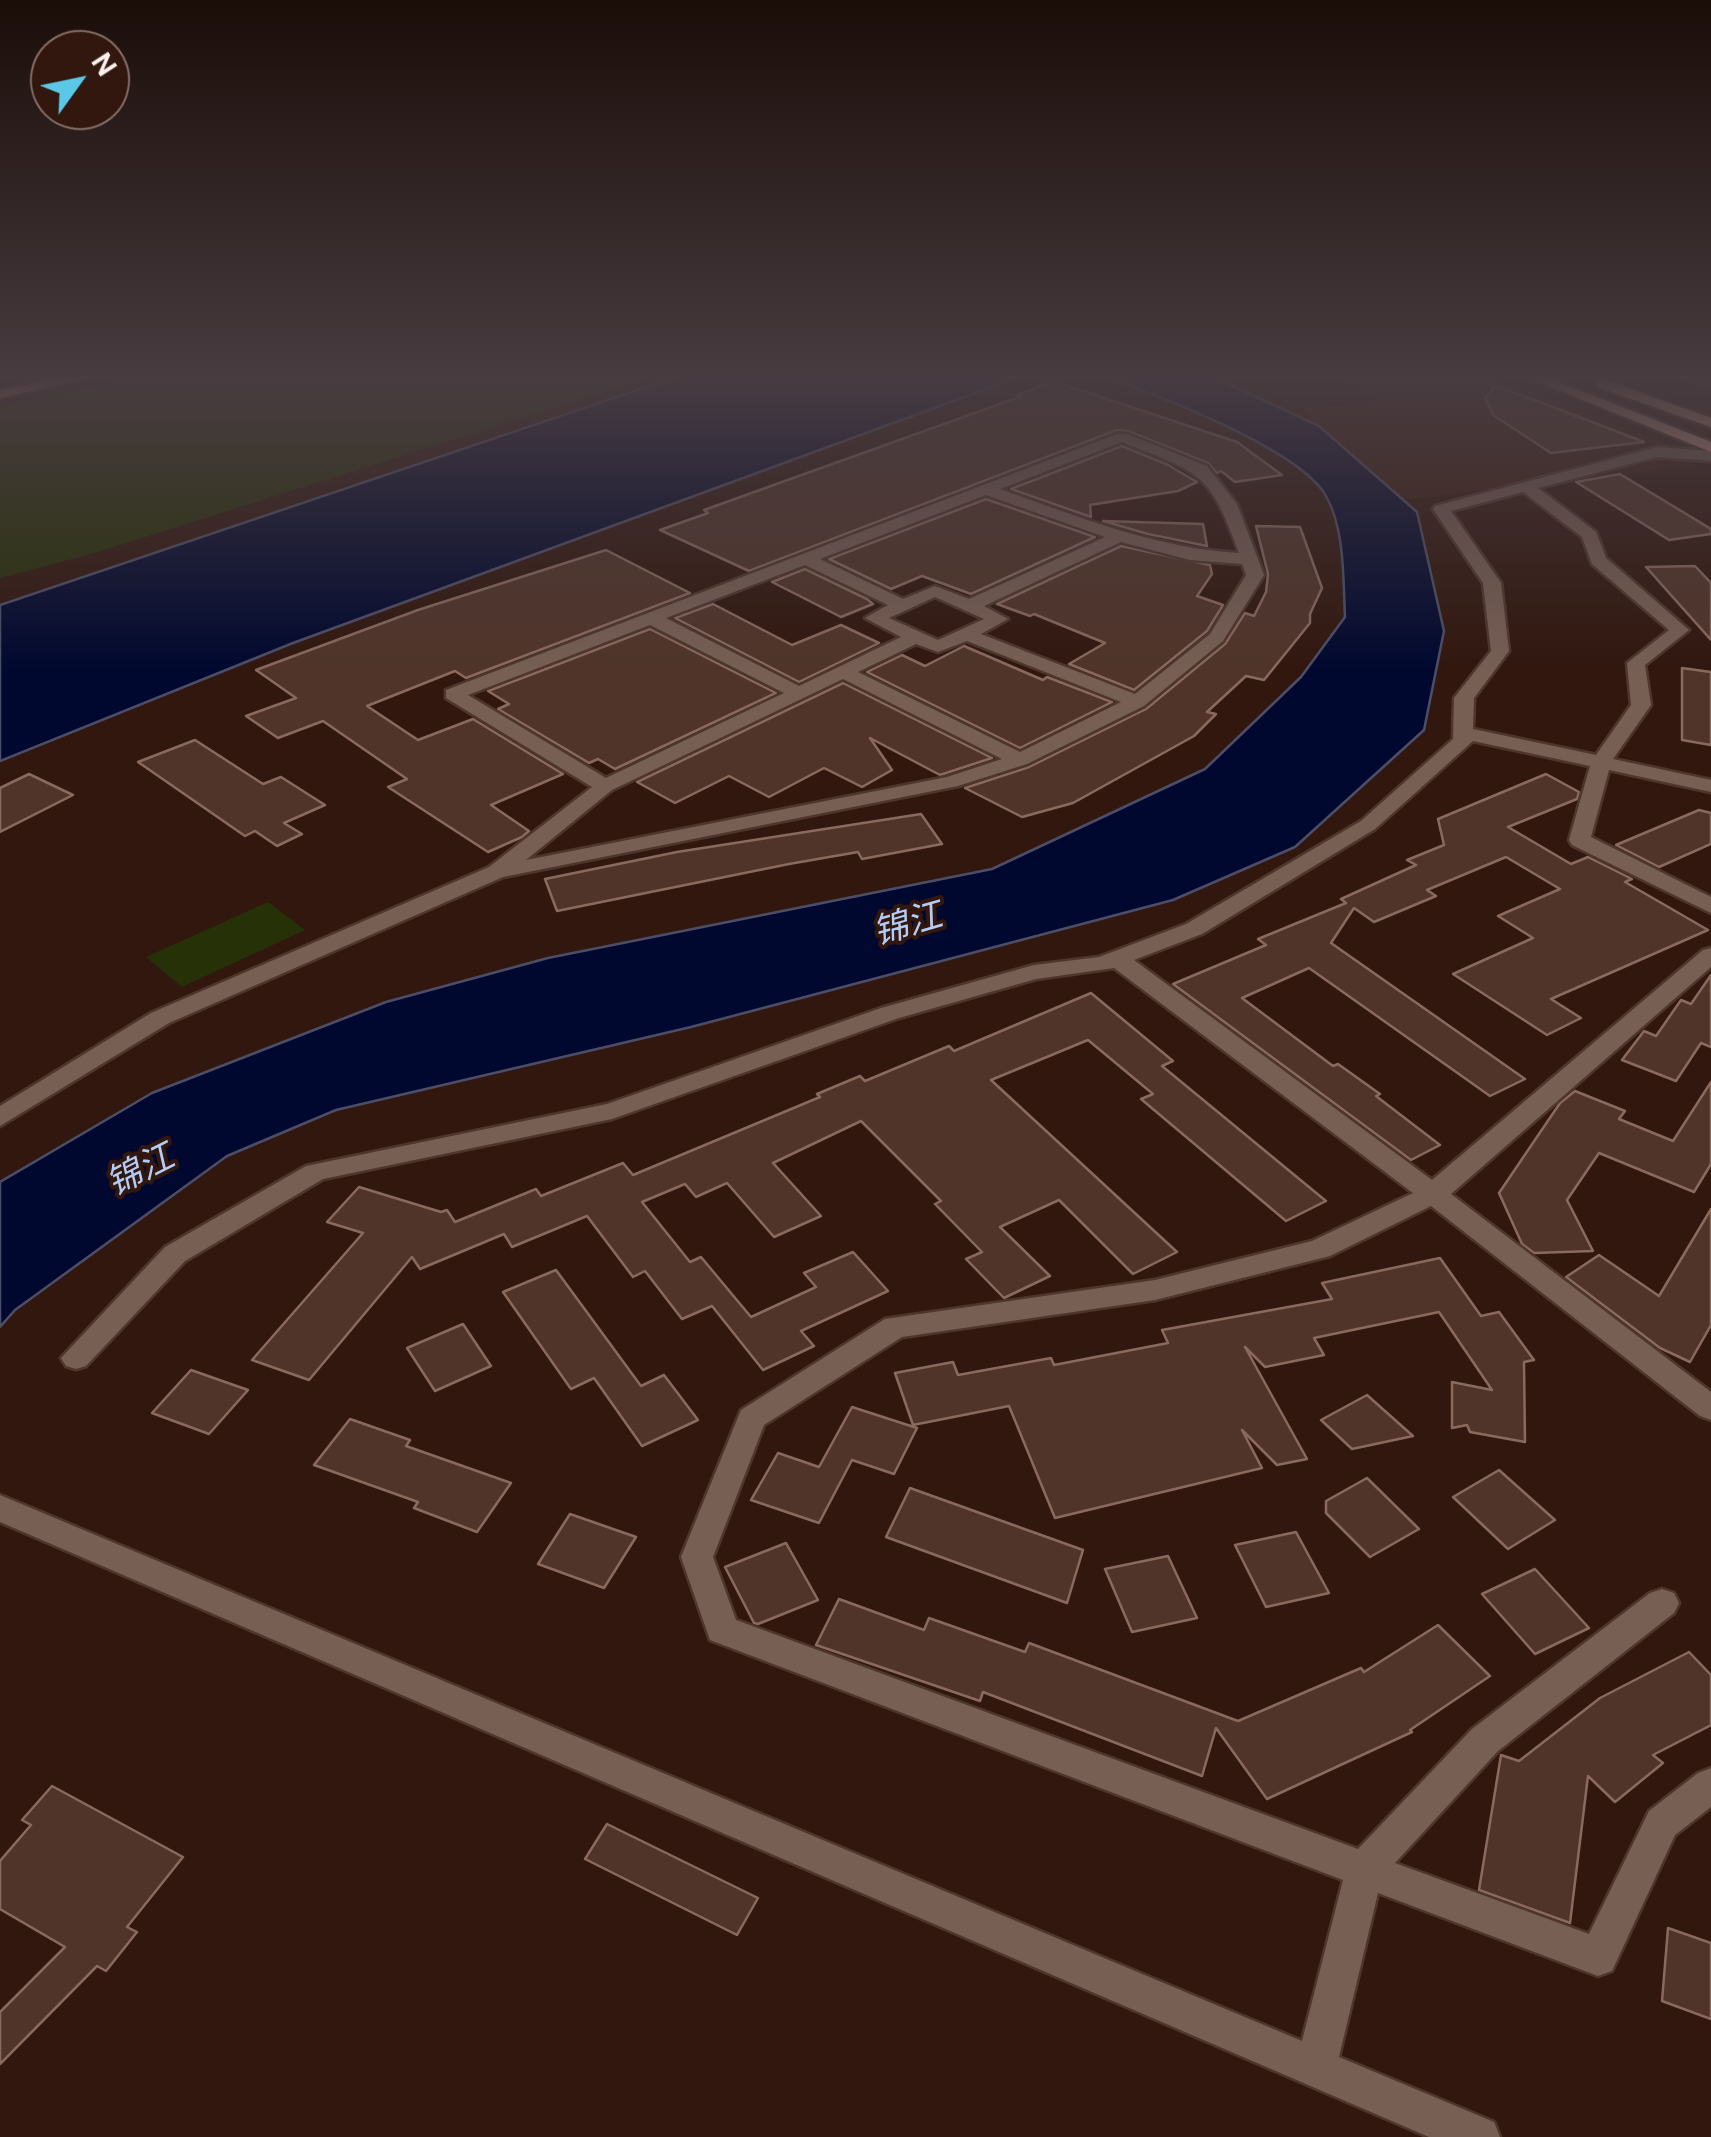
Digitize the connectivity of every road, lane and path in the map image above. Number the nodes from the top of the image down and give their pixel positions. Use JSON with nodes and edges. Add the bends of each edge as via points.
{"nodes":[{"id":1,"x":1025,"y":474,"type":"edge"},
{"id":2,"x":1206,"y":474,"type":"edge"},
{"id":3,"x":1572,"y":474,"type":"edge"},
{"id":4,"x":1524,"y":486,"type":"junction"},
{"id":5,"x":984,"y":489,"type":"junction"},
{"id":6,"x":1119,"y":537,"type":"junction"},
{"id":7,"x":806,"y":558,"type":"junction"},
{"id":8,"x":1250,"y":559,"type":"junction"},
{"id":9,"x":902,"y":605,"type":"junction"},
{"id":10,"x":969,"y":606,"type":"junction"},
{"id":11,"x":650,"y":618,"type":"junction"},
{"id":12,"x":966,"y":634,"type":"junction"},
{"id":13,"x":916,"y":637,"type":"junction"},
{"id":14,"x":843,"y":672,"type":"junction"},
{"id":15,"x":798,"y":693,"type":"junction"},
{"id":16,"x":1137,"y":702,"type":"junction"},
{"id":17,"x":1462,"y":733,"type":"junction"},
{"id":18,"x":1020,"y":760,"type":"junction"},
{"id":19,"x":1601,"y":762,"type":"junction"},
{"id":20,"x":604,"y":786,"type":"junction"},
{"id":21,"x":1711,"y":786,"type":"edge"},
{"id":22,"x":497,"y":872,"type":"junction"},
{"id":23,"x":1711,"y":906,"type":"edge"},
{"id":24,"x":1711,"y":955,"type":"edge"},
{"id":25,"x":1117,"y":959,"type":"junction"},
{"id":26,"x":0,"y":1118,"type":"edge"},
{"id":27,"x":1433,"y":1194,"type":"junction"},
{"id":28,"x":76,"y":1358,"type":"dead end"},
{"id":29,"x":1711,"y":1408,"type":"edge"},
{"id":30,"x":0,"y":1508,"type":"edge"},
{"id":31,"x":1662,"y":1603,"type":"dead end"},
{"id":32,"x":1711,"y":1786,"type":"edge"},
{"id":33,"x":1364,"y":1870,"type":"junction"},
{"id":34,"x":1316,"y":2068,"type":"junction"},
{"id":35,"x":1479,"y":2137,"type":"edge"}],
"edges":[{"from":1,"to":5,"type":"street"},
{"from":2,"to":8,"type":"street","via":[[1229,504]]},
{"from":3,"to":4,"type":"street"},
{"from":4,"to":17,"type":"street","via":[[1441,510],[1492,583],[1500,651],[1464,698]]},
{"from":4,"to":19,"type":"street","via":[[1590,535],[1598,560],[1680,630],[1636,663],[1641,705]]},
{"from":5,"to":6,"type":"street"},
{"from":5,"to":7,"type":"street"},
{"from":6,"to":8,"type":"street","via":[[1190,555]]},
{"from":6,"to":10,"type":"street"},
{"from":7,"to":9,"type":"street"},
{"from":7,"to":11,"type":"street"},
{"from":8,"to":16,"type":"street","via":[[1256,574],[1218,637]]},
{"from":9,"to":10,"type":"street","via":[[935,591]]},
{"from":9,"to":13,"type":"street","via":[[874,618]]},
{"from":10,"to":12,"type":"street","via":[[999,619]]},
{"from":11,"to":15,"type":"street"},
{"from":11,"to":20,"type":"street","via":[[454,694]]},
{"from":12,"to":13,"type":"street","via":[[938,647]]},
{"from":12,"to":16,"type":"street"},
{"from":13,"to":14,"type":"street"},
{"from":14,"to":15,"type":"street"},
{"from":14,"to":18,"type":"street"},
{"from":15,"to":20,"type":"street"},
{"from":16,"to":18,"type":"street"},
{"from":17,"to":19,"type":"street"},
{"from":17,"to":25,"type":"street","via":[[1462,741],[1368,825],[1194,928]]},
{"from":18,"to":22,"type":"street","via":[[951,782]]},
{"from":19,"to":21,"type":"street"},
{"from":19,"to":23,"type":"street","via":[[1580,840]]},
{"from":20,"to":22,"type":"street"},
{"from":22,"to":26,"type":"street","via":[[160,1018]]},
{"from":24,"to":27,"type":"street"},
{"from":25,"to":27,"type":"street"},
{"from":25,"to":28,"type":"street","via":[[1034,972],[890,1013],[612,1112],[315,1172],[174,1254]]},
{"from":27,"to":29,"type":"street"},
{"from":27,"to":33,"type":"street","via":[[1320,1249],[1210,1277],[895,1326],[752,1418],[697,1558],[722,1630]]},
{"from":30,"to":34,"type":"street"},
{"from":31,"to":33,"type":"street","via":[[1485,1740]]},
{"from":32,"to":33,"type":"street","via":[[1662,1822],[1598,1957]]},
{"from":33,"to":34,"type":"street"},
{"from":34,"to":35,"type":"street"}]}
